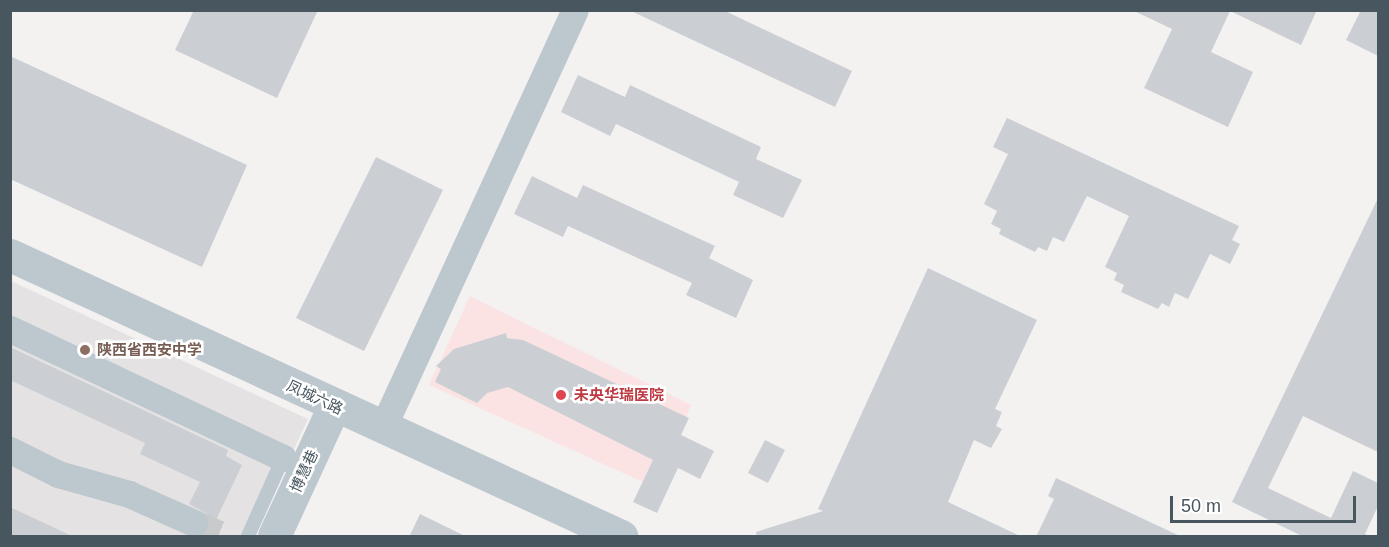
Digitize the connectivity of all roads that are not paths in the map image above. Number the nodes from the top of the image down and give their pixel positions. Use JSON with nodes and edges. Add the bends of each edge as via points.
{"nodes":[{"id":1,"x":575,"y":10,"type":"edge"},
{"id":2,"x":10,"y":255,"type":"edge"},
{"id":3,"x":10,"y":329,"type":"edge"},
{"id":4,"x":334,"y":406,"type":"junction"},
{"id":5,"x":383,"y":427,"type":"junction"},
{"id":6,"x":10,"y":450,"type":"edge"},
{"id":7,"x":283,"y":459,"type":"joint"},
{"id":8,"x":194,"y":523,"type":"tunnel mouth"},
{"id":9,"x":248,"y":537,"type":"edge"},
{"id":10,"x":274,"y":537,"type":"edge"},
{"id":11,"x":621,"y":537,"type":"edge"}],
"edges":[{"from":1,"to":5,"type":"street"},
{"from":2,"to":4,"type":"street","name":"凤城六路"},
{"from":3,"to":7,"type":"street"},
{"from":4,"to":5,"type":"street","name":"凤城六路"},
{"from":4,"to":10,"type":"street","name":"博慧巷"},
{"from":5,"to":11,"type":"street","name":"凤城六路"},
{"from":6,"to":8,"type":"street","via":[[58,474],[129,494]]},
{"from":7,"to":9,"type":"lane"}]}
